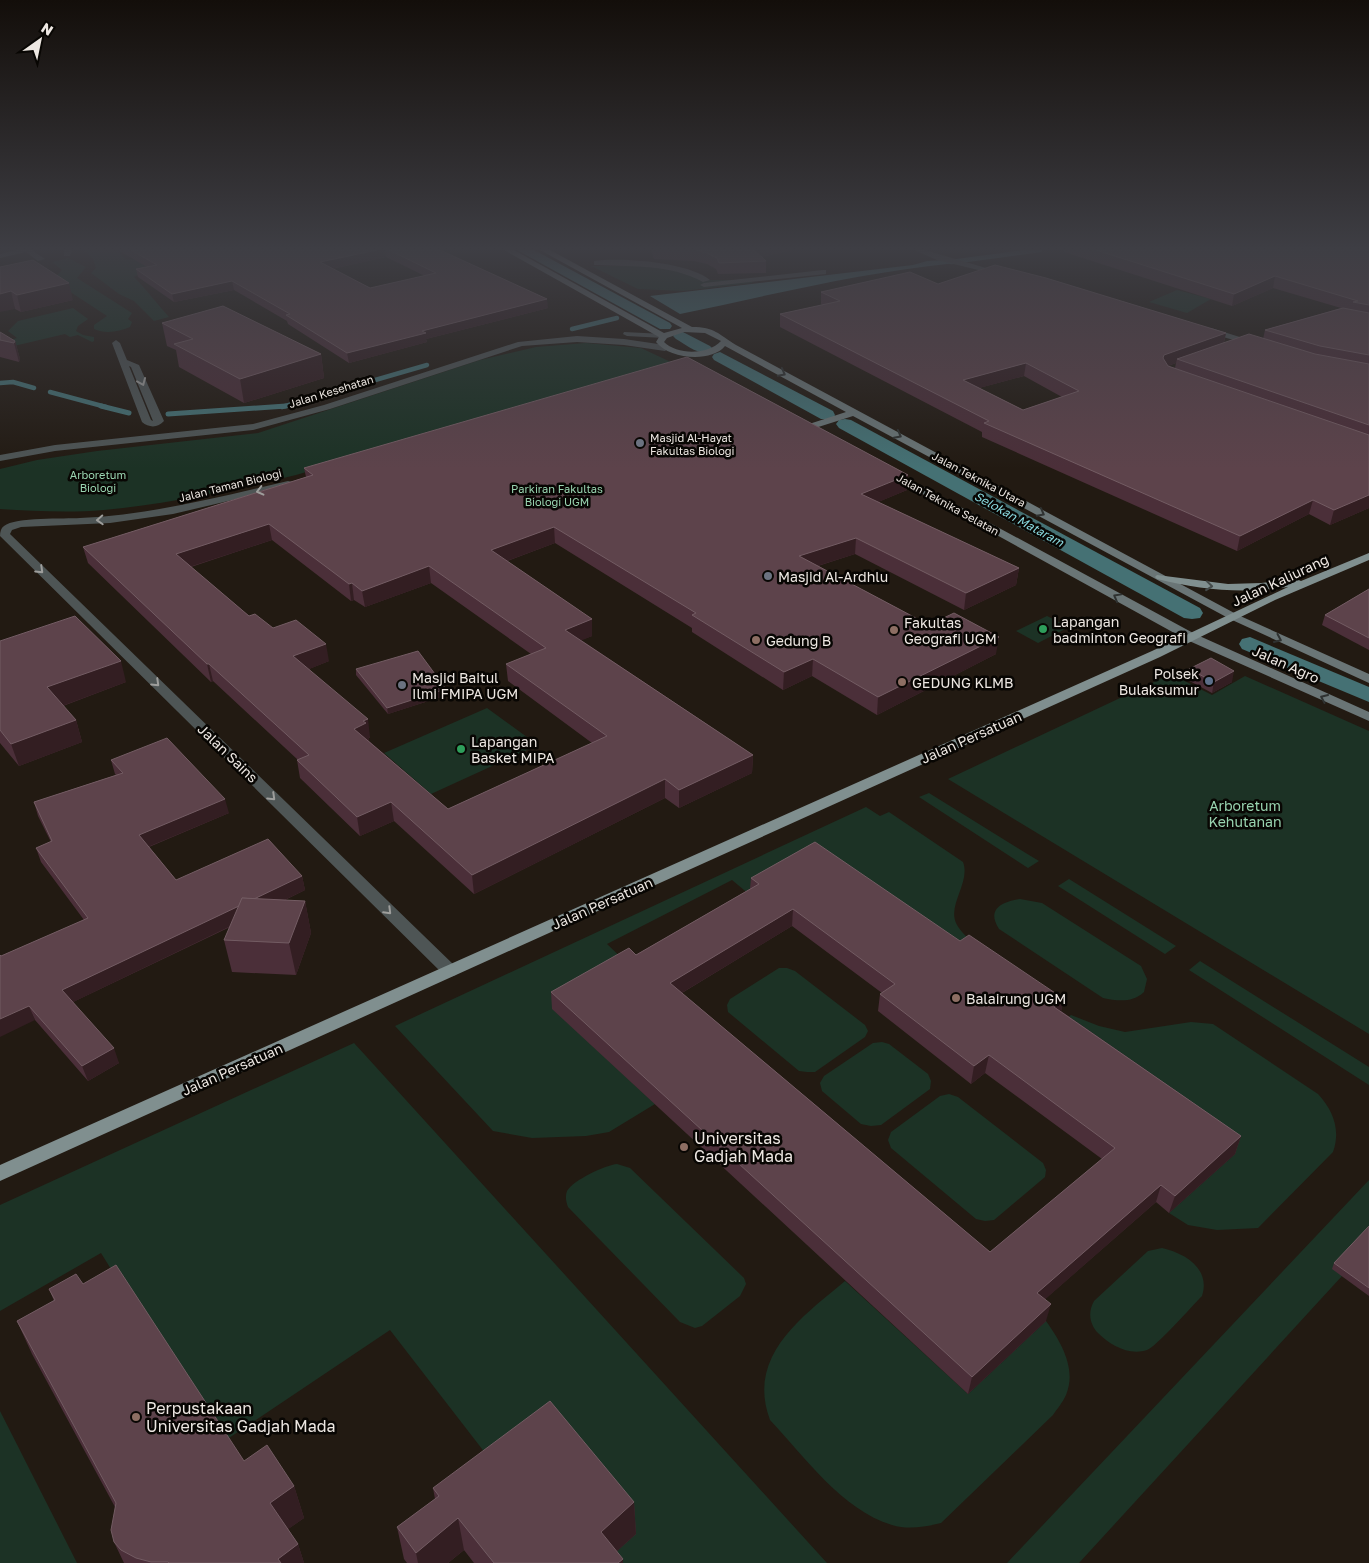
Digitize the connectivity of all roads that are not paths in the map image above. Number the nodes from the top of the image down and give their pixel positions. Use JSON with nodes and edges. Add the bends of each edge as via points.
{"nodes":[{"id":1,"x":645,"y":323,"type":"edge"},
{"id":2,"x":675,"y":323,"type":"edge"},
{"id":3,"x":1198,"y":327,"type":"edge"},
{"id":4,"x":688,"y":330,"type":"junction"},
{"id":5,"x":666,"y":334,"type":"junction"},
{"id":6,"x":1263,"y":337,"type":"edge"},
{"id":7,"x":1248,"y":341,"type":"junction"},
{"id":8,"x":517,"y":342,"type":"junction"},
{"id":9,"x":116,"y":343,"type":"dead end"},
{"id":10,"x":721,"y":345,"type":"junction"},
{"id":11,"x":1264,"y":346,"type":"edge"},
{"id":12,"x":1230,"y":347,"type":"edge"},
{"id":13,"x":665,"y":348,"type":"junction"},
{"id":14,"x":681,"y":352,"type":"junction"},
{"id":15,"x":123,"y":362,"type":"junction"},
{"id":16,"x":693,"y":364,"type":"edge"},
{"id":17,"x":855,"y":412,"type":"junction"},
{"id":18,"x":156,"y":424,"type":"junction"},
{"id":19,"x":826,"y":437,"type":"edge"},
{"id":20,"x":0,"y":454,"type":"edge"},
{"id":21,"x":0,"y":458,"type":"edge"},
{"id":22,"x":878,"y":466,"type":"edge"},
{"id":23,"x":295,"y":482,"type":"edge"},
{"id":24,"x":6,"y":536,"type":"joint"},
{"id":25,"x":1369,"y":556,"type":"edge"},
{"id":26,"x":1161,"y":577,"type":"junction"},
{"id":27,"x":1317,"y":579,"type":"junction"},
{"id":28,"x":1229,"y":620,"type":"junction"},
{"id":29,"x":1196,"y":634,"type":"junction"},
{"id":30,"x":1369,"y":679,"type":"edge"},
{"id":31,"x":1369,"y":717,"type":"edge"},
{"id":32,"x":450,"y":971,"type":"junction"},
{"id":33,"x":0,"y":1173,"type":"edge"}],
"edges":[{"from":1,"to":5,"type":"main road"},
{"from":2,"to":4,"type":"main road"},
{"from":3,"to":7,"type":"street"},
{"from":4,"to":5,"type":"main road"},
{"from":4,"to":10,"type":"main road","name":"Jalan Teknika Utara","via":[[718,335]]},
{"from":5,"to":8,"type":"street","name":"Jalan Kesehatan","via":[[554,333]]},
{"from":5,"to":13,"type":"main road","via":[[660,342]]},
{"from":6,"to":7,"type":"street"},
{"from":7,"to":11,"type":"street"},
{"from":7,"to":12,"type":"street"},
{"from":8,"to":13,"type":"street","name":"Jalan Kesehatan","via":[[584,339]]},
{"from":8,"to":18,"type":"street","name":"Jalan Kesehatan","via":[[327,407],[253,427]]},
{"from":9,"to":15,"type":"street"},
{"from":10,"to":14,"type":"main road","via":[[701,353]]},
{"from":10,"to":17,"type":"main road","name":"Jalan Teknika Utara","one_way":true},
{"from":13,"to":14,"type":"main road"},
{"from":14,"to":16,"type":"main road"},
{"from":15,"to":18,"type":"street","via":[[147,422]]},
{"from":15,"to":18,"type":"street","one_way":true,"via":[[135,365]]},
{"from":17,"to":19,"type":"main road","via":[[805,425]]},
{"from":17,"to":26,"type":"main road","name":"Jalan Teknika Utara","one_way":true},
{"from":18,"to":20,"type":"street","name":"Jalan Kesehatan"},
{"from":18,"to":21,"type":"street","name":"Jalan Kesehatan"},
{"from":29,"to":22,"type":"main road","name":"Jalan Teknika Selatan","one_way":true},
{"from":23,"to":24,"type":"street","name":"Jalan Taman Biologi","one_way":true,"via":[[173,512],[110,520],[27,524],[8,528],[4,532]]},
{"from":24,"to":32,"type":"street","name":"Jalan Sains","one_way":true},
{"from":25,"to":27,"type":"main road","name":"Jalan Kaliurang"},
{"from":26,"to":27,"type":"main road","one_way":true,"via":[[1223,588]]},
{"from":26,"to":28,"type":"main road","name":"Jalan Teknika Utara"},
{"from":27,"to":28,"type":"main road","name":"Jalan Kaliurang"},
{"from":28,"to":29,"type":"main road","name":"Jalan Kaliurang"},
{"from":28,"to":30,"type":"main road","name":"Jalan Agro","one_way":true},
{"from":31,"to":29,"type":"main road","name":"Jalan Agro","one_way":true},
{"from":29,"to":32,"type":"main road","name":"Jalan Persatuan"},
{"from":32,"to":33,"type":"main road","name":"Jalan Persatuan"}]}
